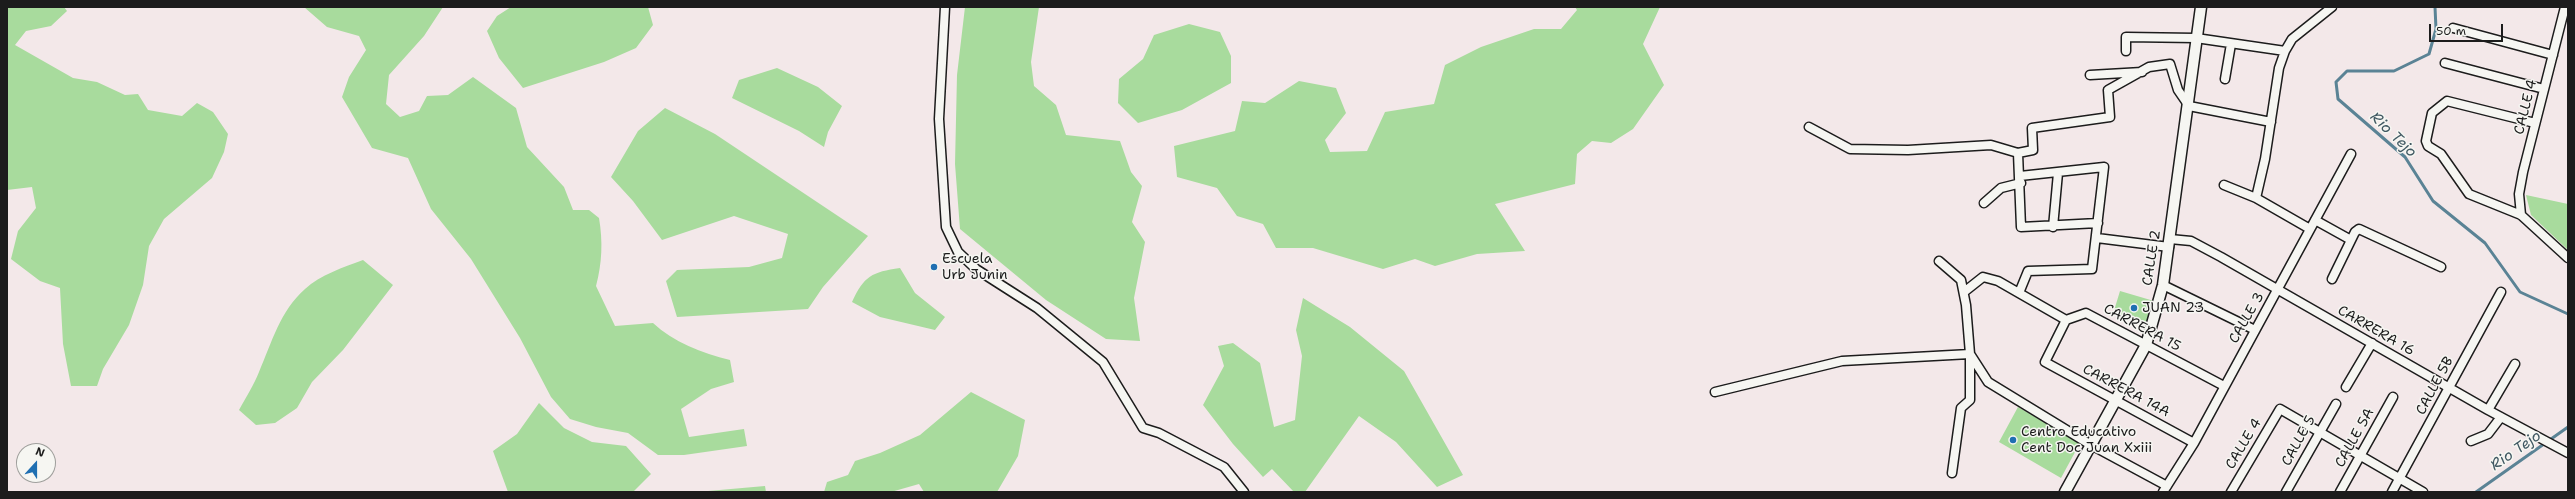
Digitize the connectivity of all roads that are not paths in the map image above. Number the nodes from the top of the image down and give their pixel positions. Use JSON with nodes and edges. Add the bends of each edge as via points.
{"nodes":[{"id":1,"x":945,"y":7,"type":"edge"},
{"id":2,"x":2201,"y":7,"type":"edge"},
{"id":3,"x":2332,"y":7,"type":"edge"},
{"id":4,"x":2565,"y":7,"type":"edge"},
{"id":5,"x":2453,"y":28,"type":"dead end"},
{"id":6,"x":2196,"y":38,"type":"junction"},
{"id":7,"x":2231,"y":44,"type":"junction"},
{"id":8,"x":2126,"y":51,"type":"dead end"},
{"id":9,"x":2285,"y":51,"type":"junction"},
{"id":10,"x":2553,"y":55,"type":"junction"},
{"id":11,"x":2446,"y":63,"type":"dead end"},
{"id":12,"x":2143,"y":72,"type":"junction"},
{"id":13,"x":2090,"y":75,"type":"dead end"},
{"id":14,"x":2225,"y":79,"type":"dead end"},
{"id":15,"x":2544,"y":88,"type":"junction"},
{"id":16,"x":2189,"y":106,"type":"junction"},
{"id":17,"x":2271,"y":122,"type":"junction"},
{"id":18,"x":2535,"y":123,"type":"junction"},
{"id":19,"x":1809,"y":128,"type":"dead end"},
{"id":20,"x":2018,"y":153,"type":"junction"},
{"id":21,"x":2351,"y":154,"type":"dead end"},
{"id":22,"x":2058,"y":173,"type":"junction"},
{"id":23,"x":2021,"y":179,"type":"junction"},
{"id":24,"x":2224,"y":185,"type":"dead end"},
{"id":25,"x":2256,"y":198,"type":"junction"},
{"id":26,"x":1984,"y":203,"type":"dead end"},
{"id":27,"x":2521,"y":215,"type":"junction"},
{"id":28,"x":2315,"y":220,"type":"junction"},
{"id":29,"x":2098,"y":224,"type":"junction"},
{"id":30,"x":2053,"y":227,"type":"junction"},
{"id":31,"x":2310,"y":229,"type":"junction"},
{"id":32,"x":2097,"y":238,"type":"junction"},
{"id":33,"x":2351,"y":240,"type":"junction"},
{"id":34,"x":2169,"y":243,"type":"junction"},
{"id":35,"x":2568,"y":258,"type":"edge"},
{"id":36,"x":1939,"y":261,"type":"dead end"},
{"id":37,"x":2441,"y":267,"type":"dead end"},
{"id":38,"x":2332,"y":278,"type":"dead end"},
{"id":39,"x":2163,"y":285,"type":"junction"},
{"id":40,"x":2278,"y":290,"type":"junction"},
{"id":41,"x":1964,"y":292,"type":"junction"},
{"id":42,"x":2501,"y":292,"type":"dead end"},
{"id":43,"x":2019,"y":293,"type":"junction"},
{"id":44,"x":2066,"y":320,"type":"junction"},
{"id":45,"x":2255,"y":330,"type":"junction"},
{"id":46,"x":2372,"y":344,"type":"junction"},
{"id":47,"x":2146,"y":345,"type":"junction"},
{"id":48,"x":1970,"y":354,"type":"junction"},
{"id":49,"x":2515,"y":364,"type":"dead end"},
{"id":50,"x":2224,"y":386,"type":"junction"},
{"id":51,"x":2346,"y":387,"type":"dead end"},
{"id":52,"x":2448,"y":387,"type":"junction"},
{"id":53,"x":1715,"y":392,"type":"dead end"},
{"id":54,"x":2393,"y":397,"type":"dead end"},
{"id":55,"x":2116,"y":400,"type":"junction"},
{"id":56,"x":2336,"y":404,"type":"dead end"},
{"id":57,"x":2488,"y":410,"type":"junction"},
{"id":58,"x":2501,"y":417,"type":"junction"},
{"id":59,"x":2318,"y":433,"type":"junction"},
{"id":60,"x":2472,"y":441,"type":"dead end"},
{"id":61,"x":2194,"y":442,"type":"junction"},
{"id":62,"x":2091,"y":445,"type":"junction"},
{"id":63,"x":2568,"y":453,"type":"edge"},
{"id":64,"x":2361,"y":456,"type":"junction"},
{"id":65,"x":1952,"y":473,"type":"dead end"},
{"id":66,"x":2399,"y":479,"type":"junction"},
{"id":67,"x":2165,"y":489,"type":"edge"},
{"id":68,"x":1244,"y":492,"type":"edge"},
{"id":69,"x":2065,"y":492,"type":"edge"},
{"id":70,"x":2231,"y":492,"type":"edge"},
{"id":71,"x":2286,"y":492,"type":"edge"},
{"id":72,"x":2340,"y":492,"type":"edge"},
{"id":73,"x":2392,"y":492,"type":"edge"},
{"id":74,"x":2423,"y":492,"type":"edge"}],
"edges":[{"from":1,"to":68,"type":"street","via":[[939,119],[946,226],[958,252],[976,269],[1037,308],[1103,362],[1143,428],[1159,433],[1224,467]]},
{"from":2,"to":6,"type":"street","name":"CALLE 2"},
{"from":3,"to":9,"type":"street","via":[[2292,39]]},
{"from":4,"to":10,"type":"street","name":"CALLE 4"},
{"from":5,"to":10,"type":"street"},
{"from":6,"to":7,"type":"street"},
{"from":6,"to":8,"type":"street","via":[[2126,37]]},
{"from":6,"to":16,"type":"street","name":"CALLE 2"},
{"from":7,"to":9,"type":"street"},
{"from":7,"to":14,"type":"street"},
{"from":9,"to":17,"type":"street","via":[[2279,68]]},
{"from":10,"to":15,"type":"street","name":"CALLE 4"},
{"from":11,"to":15,"type":"street"},
{"from":12,"to":13,"type":"street"},
{"from":12,"to":16,"type":"street","via":[[2150,67],[2170,64],[2178,90]]},
{"from":12,"to":20,"type":"street","via":[[2108,90],[2110,117],[2032,128],[2033,150]]},
{"from":15,"to":18,"type":"street","name":"CALLE 4"},
{"from":16,"to":17,"type":"street"},
{"from":16,"to":34,"type":"street","name":"CALLE 2"},
{"from":17,"to":25,"type":"street"},
{"from":18,"to":27,"type":"street","name":"CALLE 4","via":[[2519,194]]},
{"from":18,"to":27,"type":"street","via":[[2447,101],[2432,113],[2426,141],[2428,146],[2440,154],[2468,194]]},
{"from":19,"to":20,"type":"street","via":[[1850,149],[1908,150],[1991,145]]},
{"from":20,"to":23,"type":"street"},
{"from":21,"to":28,"type":"street","name":"CALLE 3"},
{"from":22,"to":23,"type":"street"},
{"from":22,"to":29,"type":"street","via":[[2104,167]]},
{"from":22,"to":30,"type":"street"},
{"from":23,"to":26,"type":"street","via":[[2001,188]]},
{"from":23,"to":30,"type":"street","via":[[2021,227]]},
{"from":24,"to":25,"type":"street"},
{"from":25,"to":31,"type":"street"},
{"from":27,"to":35,"type":"street"},
{"from":28,"to":31,"type":"street","name":"CALLE 3"},
{"from":28,"to":33,"type":"street"},
{"from":29,"to":30,"type":"street"},
{"from":29,"to":32,"type":"street"},
{"from":31,"to":40,"type":"street","name":"CALLE 3"},
{"from":32,"to":34,"type":"street","name":"CARRERA 16"},
{"from":32,"to":43,"type":"street","via":[[2092,269],[2028,271]]},
{"from":33,"to":37,"type":"street","via":[[2357,230],[2362,230]]},
{"from":33,"to":38,"type":"street"},
{"from":34,"to":39,"type":"street","name":"CALLE 2"},
{"from":34,"to":40,"type":"street","name":"CARRERA 16","via":[[2191,241]]},
{"from":36,"to":41,"type":"street","via":[[1961,280]]},
{"from":39,"to":45,"type":"street"},
{"from":39,"to":47,"type":"street","name":"CALLE 2"},
{"from":40,"to":45,"type":"street","name":"CALLE 3"},
{"from":40,"to":46,"type":"street","name":"CARRERA 16"},
{"from":41,"to":43,"type":"street","via":[[1984,276]]},
{"from":41,"to":48,"type":"street"},
{"from":42,"to":52,"type":"street","name":"CALLE 5B"},
{"from":43,"to":44,"type":"street"},
{"from":44,"to":47,"type":"street","name":"CARRERA 15","via":[[2086,313]]},
{"from":44,"to":55,"type":"street","name":"CARRERA 14A","via":[[2045,362]]},
{"from":45,"to":50,"type":"street","name":"CALLE 3"},
{"from":46,"to":51,"type":"street"},
{"from":46,"to":52,"type":"street","name":"CARRERA 16"},
{"from":47,"to":50,"type":"street","name":"CARRERA 15"},
{"from":47,"to":55,"type":"street","name":"CALLE 2"},
{"from":48,"to":53,"type":"street","via":[[1842,361]]},
{"from":48,"to":62,"type":"street","via":[[1988,382]]},
{"from":48,"to":65,"type":"street","via":[[1970,400],[1961,408]]},
{"from":49,"to":57,"type":"street"},
{"from":50,"to":61,"type":"street","name":"CALLE 3"},
{"from":52,"to":57,"type":"street","name":"CARRERA 16"},
{"from":52,"to":66,"type":"street","name":"CALLE 5B"},
{"from":54,"to":64,"type":"street","name":"CALLE 5A"},
{"from":55,"to":61,"type":"street","name":"CARRERA 14A"},
{"from":55,"to":62,"type":"street","name":"CALLE 2"},
{"from":56,"to":59,"type":"street","name":"CALLE 5"},
{"from":57,"to":58,"type":"street","name":"CARRERA 16"},
{"from":58,"to":60,"type":"street","via":[[2488,434]]},
{"from":58,"to":63,"type":"street","name":"CARRERA 16"},
{"from":59,"to":64,"type":"street"},
{"from":59,"to":70,"type":"street","name":"CALLE 4","via":[[2280,409]]},
{"from":59,"to":71,"type":"street","name":"CALLE 5"},
{"from":61,"to":67,"type":"street","name":"CALLE 3"},
{"from":62,"to":67,"type":"street"},
{"from":62,"to":69,"type":"street","name":"CALLE 2"},
{"from":64,"to":66,"type":"street"},
{"from":64,"to":72,"type":"street","name":"CALLE 5A"},
{"from":66,"to":73,"type":"street","name":"CALLE 5B"},
{"from":66,"to":74,"type":"street"}]}
